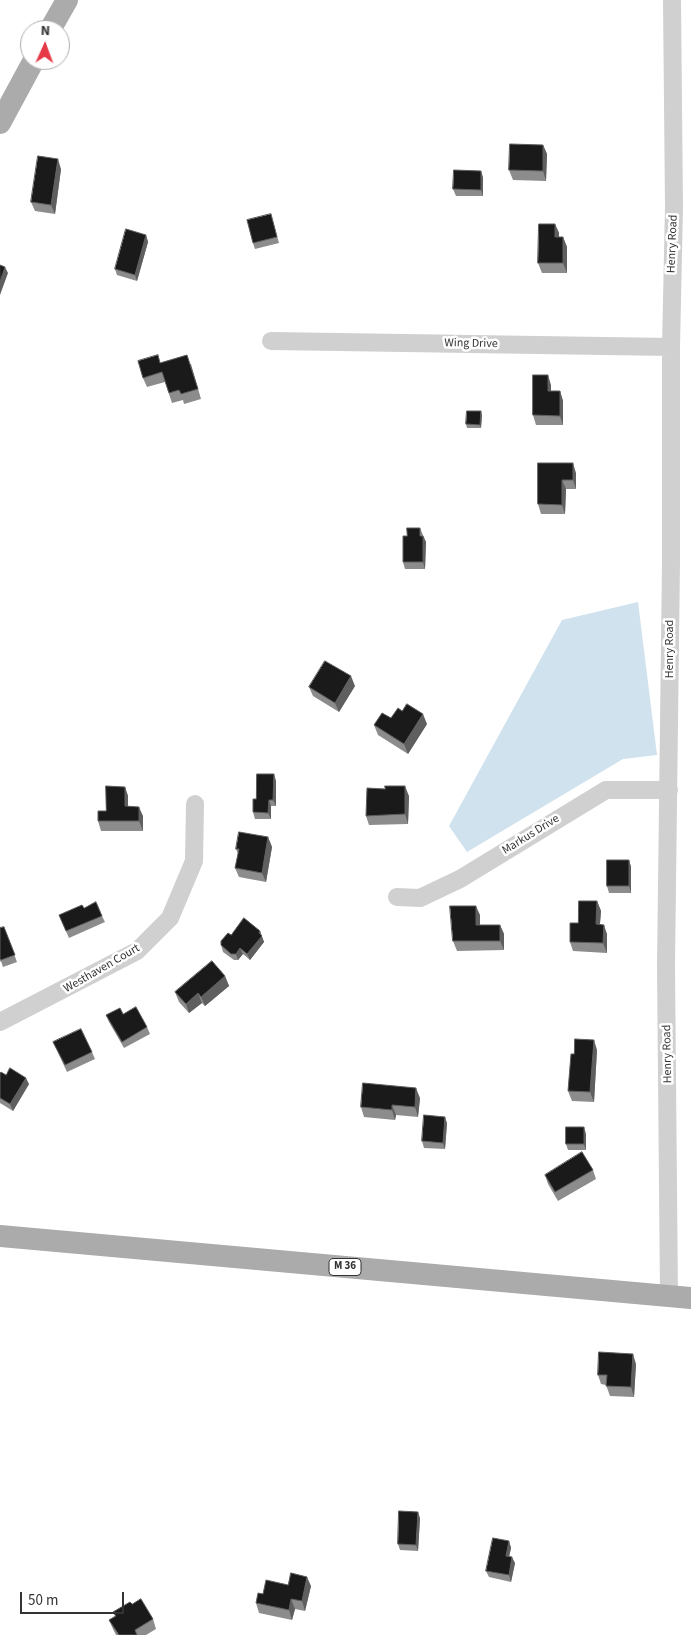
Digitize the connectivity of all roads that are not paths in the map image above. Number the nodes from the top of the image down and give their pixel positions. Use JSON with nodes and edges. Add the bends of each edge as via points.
{"nodes":[{"id":1,"x":67,"y":0,"type":"edge"},
{"id":2,"x":672,"y":0,"type":"edge"},
{"id":3,"x":56,"y":20,"type":"edge"},
{"id":4,"x":29,"y":70,"type":"edge"},
{"id":5,"x":0,"y":123,"type":"edge"},
{"id":6,"x":271,"y":341,"type":"dead end"},
{"id":7,"x":671,"y":347,"type":"junction"},
{"id":8,"x":669,"y":790,"type":"junction"},
{"id":9,"x":195,"y":804,"type":"dead end"},
{"id":10,"x":397,"y":897,"type":"dead end"},
{"id":11,"x":0,"y":1022,"type":"edge"},
{"id":12,"x":0,"y":1236,"type":"edge"},
{"id":13,"x":680,"y":1297,"type":"edge"}],
"edges":[{"from":1,"to":3,"type":"main road"},
{"from":2,"to":7,"type":"street","name":"Henry Road","via":[[674,207]]},
{"from":4,"to":5,"type":"main road"},
{"from":6,"to":7,"type":"street","name":"Wing Drive"},
{"from":7,"to":8,"type":"street","name":"Henry Road"},
{"from":8,"to":10,"type":"street","name":"Markus Drive","via":[[606,790],[460,880],[420,898]]},
{"from":8,"to":13,"type":"street","name":"Henry Road","via":[[666,966]]},
{"from":9,"to":11,"type":"street","name":"Westhaven Court","via":[[194,861],[170,918],[137,951]]},
{"from":12,"to":13,"type":"main road","number":"M 36"}]}
